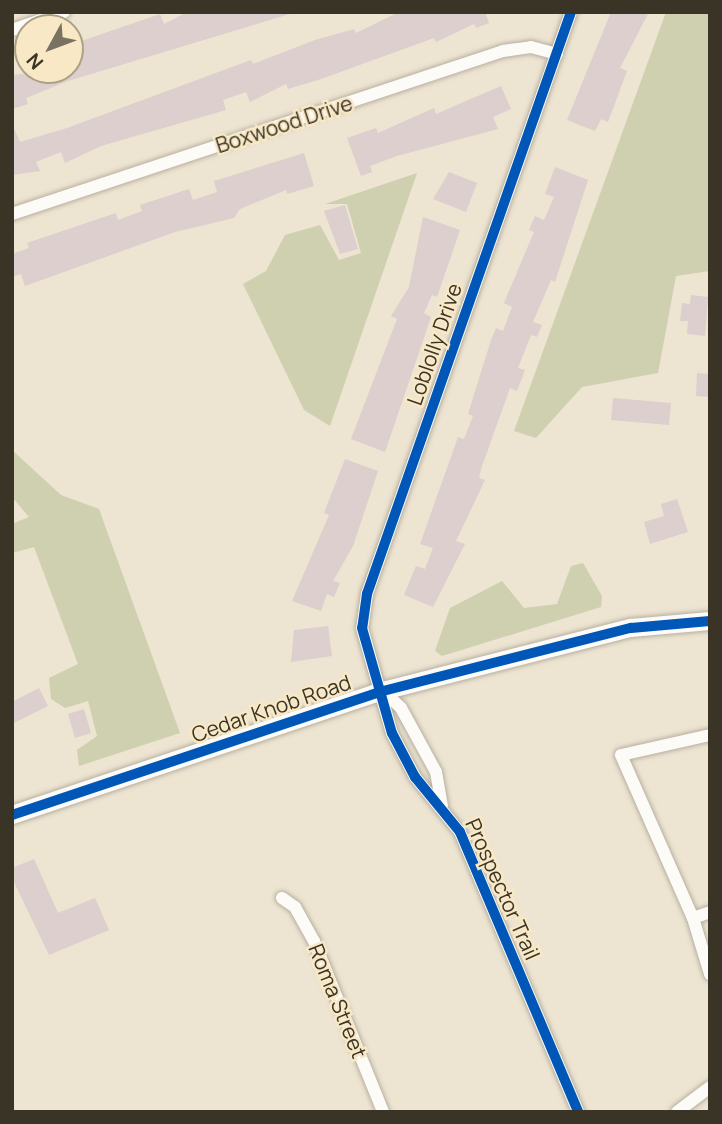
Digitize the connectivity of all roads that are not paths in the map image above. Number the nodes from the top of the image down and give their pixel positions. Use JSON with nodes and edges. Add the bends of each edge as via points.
{"nodes":[{"id":1,"x":64,"y":12,"type":"edge"},
{"id":2,"x":571,"y":12,"type":"edge"},
{"id":3,"x":12,"y":30,"type":"edge"},
{"id":4,"x":557,"y":54,"type":"junction"},
{"id":5,"x":12,"y":214,"type":"edge"},
{"id":6,"x":710,"y":621,"type":"edge"},
{"id":7,"x":383,"y":691,"type":"junction"},
{"id":8,"x":710,"y":735,"type":"edge"},
{"id":9,"x":442,"y":805,"type":"junction"},
{"id":10,"x":12,"y":815,"type":"edge"},
{"id":11,"x":282,"y":898,"type":"dead end"},
{"id":12,"x":710,"y":912,"type":"edge"},
{"id":13,"x":693,"y":918,"type":"junction"},
{"id":14,"x":710,"y":974,"type":"edge"},
{"id":15,"x":710,"y":1087,"type":"edge"},
{"id":16,"x":383,"y":1112,"type":"edge"},
{"id":17,"x":578,"y":1112,"type":"edge"},
{"id":18,"x":677,"y":1112,"type":"edge"}],
"edges":[{"from":1,"to":3,"type":"street"},
{"from":2,"to":4,"type":"street","name":"Loblolly Drive"},
{"from":4,"to":5,"type":"street","name":"Boxwood Drive","via":[[531,47],[503,51]]},
{"from":4,"to":7,"type":"street","name":"Loblolly Drive","via":[[367,594],[362,628]]},
{"from":6,"to":7,"type":"street","name":"Cedar Knob Road","via":[[631,628]]},
{"from":7,"to":9,"type":"street","name":"Prospector Trail","via":[[401,708],[436,772]]},
{"from":7,"to":9,"type":"street","name":"Prospector Trail","via":[[399,749],[424,789]]},
{"from":7,"to":10,"type":"street","name":"Cedar Knob Road"},
{"from":8,"to":13,"type":"street","via":[[621,755]]},
{"from":9,"to":17,"type":"street","name":"Prospector Trail","via":[[460,832]]},
{"from":11,"to":16,"type":"street","name":"Roma Street","via":[[295,907],[314,940]]},
{"from":12,"to":13,"type":"street"},
{"from":13,"to":14,"type":"street"},
{"from":15,"to":18,"type":"street"}]}
